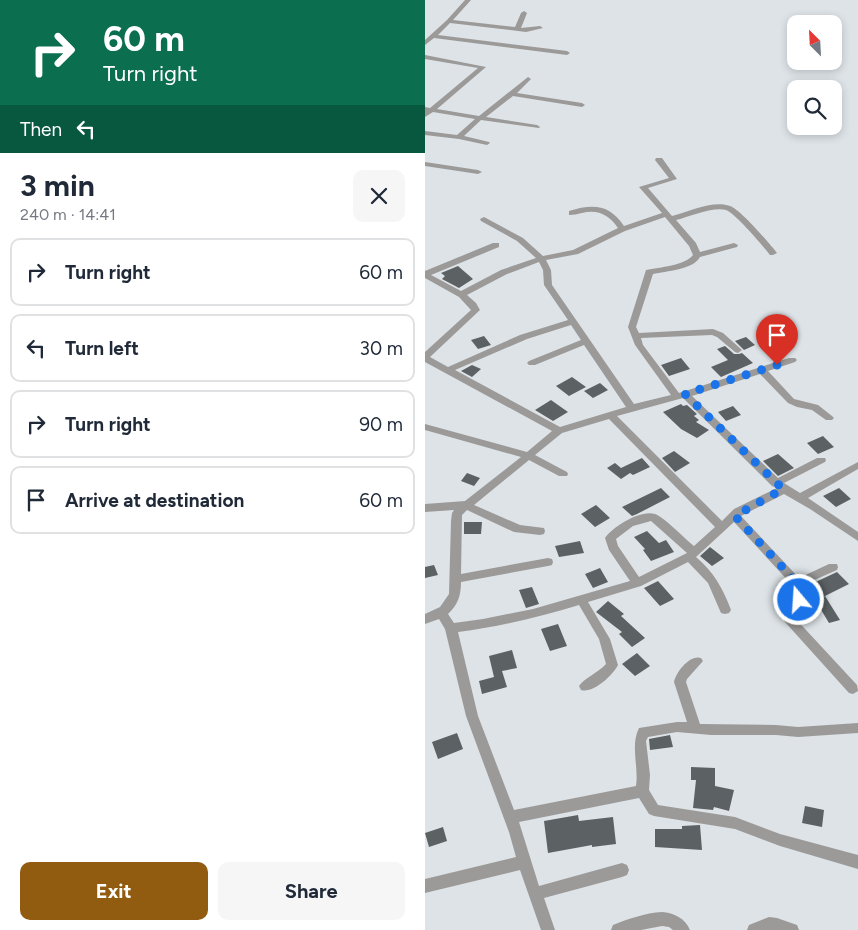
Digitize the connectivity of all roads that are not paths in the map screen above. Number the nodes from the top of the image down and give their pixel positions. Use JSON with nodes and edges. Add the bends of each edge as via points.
{"nodes":[{"id":1,"x":468,"y":0,"type":"edge"},
{"id":2,"x":524,"y":13,"type":"dead end"},
{"id":3,"x":449,"y":21,"type":"junction"},
{"id":4,"x":540,"y":28,"type":"dead end"},
{"id":5,"x":517,"y":29,"type":"junction"},
{"id":6,"x":434,"y":36,"type":"junction"},
{"id":7,"x":425,"y":43,"type":"edge"},
{"id":8,"x":567,"y":53,"type":"dead end"},
{"id":9,"x":425,"y":57,"type":"edge"},
{"id":10,"x":528,"y":79,"type":"dead end"},
{"id":11,"x":512,"y":94,"type":"junction"},
{"id":12,"x":582,"y":105,"type":"dead end"},
{"id":13,"x":427,"y":111,"type":"edge"},
{"id":14,"x":481,"y":118,"type":"junction"},
{"id":15,"x":537,"y":127,"type":"dead end"},
{"id":16,"x":425,"y":133,"type":"edge"},
{"id":17,"x":459,"y":137,"type":"junction"},
{"id":18,"x":487,"y":143,"type":"dead end"},
{"id":19,"x":659,"y":160,"type":"dead end"},
{"id":20,"x":425,"y":164,"type":"edge"},
{"id":21,"x":478,"y":172,"type":"dead end"},
{"id":22,"x":572,"y":213,"type":"dead end"},
{"id":23,"x":669,"y":216,"type":"junction"},
{"id":24,"x":483,"y":219,"type":"dead end"},
{"id":25,"x":622,"y":229,"type":"junction"},
{"id":26,"x":496,"y":245,"type":"dead end"},
{"id":27,"x":734,"y":245,"type":"dead end"},
{"id":28,"x":773,"y":253,"type":"dead end"},
{"id":29,"x":697,"y":255,"type":"junction"},
{"id":30,"x":541,"y":259,"type":"junction"},
{"id":31,"x":425,"y":275,"type":"edge"},
{"id":32,"x":460,"y":295,"type":"junction"},
{"id":33,"x":572,"y":322,"type":"junction"},
{"id":34,"x":635,"y":336,"type":"junction"},
{"id":35,"x":585,"y":341,"type":"junction"},
{"id":36,"x":739,"y":350,"type":"dead end"},
{"id":37,"x":425,"y":357,"type":"edge"},
{"id":38,"x":792,"y":360,"type":"dead end"},
{"id":39,"x":532,"y":363,"type":"dead end"},
{"id":40,"x":449,"y":370,"type":"junction"},
{"id":41,"x":762,"y":370,"type":"junction"},
{"id":42,"x":681,"y":396,"type":"junction"},
{"id":43,"x":632,"y":408,"type":"junction"},
{"id":44,"x":611,"y":415,"type":"junction"},
{"id":45,"x":829,"y":418,"type":"dead end"},
{"id":46,"x":425,"y":427,"type":"edge"},
{"id":47,"x":559,"y":431,"type":"junction"},
{"id":48,"x":527,"y":455,"type":"junction"},
{"id":49,"x":821,"y":460,"type":"dead end"},
{"id":50,"x":858,"y":465,"type":"edge"},
{"id":51,"x":563,"y":474,"type":"dead end"},
{"id":52,"x":780,"y":486,"type":"junction"},
{"id":53,"x":800,"y":498,"type":"junction"},
{"id":54,"x":465,"y":505,"type":"junction"},
{"id":55,"x":425,"y":508,"type":"edge"},
{"id":56,"x":735,"y":516,"type":"junction"},
{"id":57,"x":722,"y":527,"type":"junction"},
{"id":58,"x":540,"y":531,"type":"dead end"},
{"id":59,"x":858,"y":537,"type":"edge"},
{"id":60,"x":691,"y":555,"type":"junction"},
{"id":61,"x":548,"y":562,"type":"dead end"},
{"id":62,"x":833,"y":567,"type":"dead end"},
{"id":63,"x":455,"y":579,"type":"junction"},
{"id":64,"x":637,"y":583,"type":"junction"},
{"id":65,"x":797,"y":583,"type":"junction"},
{"id":66,"x":581,"y":600,"type":"junction"},
{"id":67,"x":725,"y":610,"type":"dead end"},
{"id":68,"x":442,"y":614,"type":"junction"},
{"id":69,"x":425,"y":618,"type":"edge"},
{"id":70,"x":451,"y":628,"type":"junction"},
{"id":71,"x":697,"y":661,"type":"dead end"},
{"id":72,"x":585,"y":686,"type":"dead end"},
{"id":73,"x":853,"y":689,"type":"dead end"},
{"id":74,"x":695,"y":728,"type":"junction"},
{"id":75,"x":858,"y":728,"type":"edge"},
{"id":76,"x":642,"y":791,"type":"junction"},
{"id":77,"x":511,"y":817,"type":"junction"},
{"id":78,"x":525,"y":862,"type":"junction"},
{"id":79,"x":858,"y":862,"type":"edge"},
{"id":80,"x":622,"y":870,"type":"dead end"},
{"id":81,"x":425,"y":886,"type":"edge"},
{"id":82,"x":535,"y":894,"type":"junction"},
{"id":83,"x":548,"y":930,"type":"edge"},
{"id":84,"x":618,"y":930,"type":"edge"},
{"id":85,"x":683,"y":930,"type":"edge"},
{"id":86,"x":754,"y":930,"type":"edge"},
{"id":87,"x":792,"y":930,"type":"edge"}],
"edges":[{"from":1,"to":3,"type":"street"},
{"from":2,"to":5,"type":"street"},
{"from":3,"to":5,"type":"street"},
{"from":3,"to":6,"type":"street"},
{"from":4,"to":5,"type":"street"},
{"from":6,"to":7,"type":"street"},
{"from":6,"to":8,"type":"street"},
{"from":9,"to":13,"type":"street","via":[[483,66]]},
{"from":10,"to":11,"type":"street"},
{"from":11,"to":12,"type":"street"},
{"from":11,"to":14,"type":"street"},
{"from":13,"to":14,"type":"street"},
{"from":14,"to":15,"type":"street"},
{"from":14,"to":17,"type":"street"},
{"from":16,"to":17,"type":"street"},
{"from":17,"to":18,"type":"street"},
{"from":19,"to":23,"type":"street","via":[[673,179],[643,187]]},
{"from":20,"to":21,"type":"street"},
{"from":22,"to":25,"type":"street","via":[[600,209]]},
{"from":23,"to":25,"type":"street"},
{"from":23,"to":28,"type":"street","via":[[729,208]]},
{"from":23,"to":29,"type":"street","via":[[693,245]]},
{"from":24,"to":30,"type":"street","via":[[524,242]]},
{"from":25,"to":30,"type":"street","via":[[575,252]]},
{"from":26,"to":31,"type":"street"},
{"from":27,"to":29,"type":"street"},
{"from":29,"to":34,"type":"street","via":[[685,264],[649,272],[632,327]]},
{"from":30,"to":32,"type":"street","via":[[504,272]]},
{"from":30,"to":33,"type":"street","via":[[547,270],[548,286]]},
{"from":31,"to":32,"type":"street"},
{"from":32,"to":37,"type":"street","via":[[476,310]]},
{"from":33,"to":35,"type":"street"},
{"from":33,"to":40,"type":"street","via":[[521,337]]},
{"from":34,"to":36,"type":"street","via":[[713,332]]},
{"from":34,"to":42,"type":"street"},
{"from":35,"to":39,"type":"street"},
{"from":35,"to":43,"type":"street"},
{"from":37,"to":40,"type":"street"},
{"from":38,"to":41,"type":"street"},
{"from":40,"to":47,"type":"street"},
{"from":41,"to":42,"type":"street"},
{"from":41,"to":45,"type":"street","via":[[791,401],[815,407]]},
{"from":42,"to":43,"type":"street"},
{"from":42,"to":52,"type":"street"},
{"from":43,"to":44,"type":"street"},
{"from":44,"to":47,"type":"street"},
{"from":44,"to":57,"type":"street"},
{"from":46,"to":48,"type":"street"},
{"from":47,"to":48,"type":"street"},
{"from":48,"to":51,"type":"street"},
{"from":48,"to":54,"type":"street"},
{"from":49,"to":52,"type":"street"},
{"from":50,"to":53,"type":"street"},
{"from":52,"to":53,"type":"street"},
{"from":52,"to":56,"type":"street"},
{"from":53,"to":59,"type":"street"},
{"from":54,"to":55,"type":"street"},
{"from":54,"to":58,"type":"street","via":[[518,528]]},
{"from":54,"to":63,"type":"street","via":[[457,513],[455,521]]},
{"from":56,"to":57,"type":"street"},
{"from":56,"to":65,"type":"street"},
{"from":57,"to":60,"type":"street"},
{"from":60,"to":64,"type":"street"},
{"from":60,"to":64,"type":"street","via":[[653,517],[639,519],[610,538]]},
{"from":60,"to":67,"type":"street","via":[[716,585]]},
{"from":61,"to":63,"type":"street"},
{"from":62,"to":65,"type":"street"},
{"from":63,"to":68,"type":"street","via":[[451,605]]},
{"from":64,"to":66,"type":"street"},
{"from":65,"to":73,"type":"street","via":[[799,600],[788,614],[789,619]]},
{"from":66,"to":70,"type":"street","via":[[525,615]]},
{"from":66,"to":72,"type":"street","via":[[602,633],[611,652],[612,665],[604,675]]},
{"from":68,"to":69,"type":"street"},
{"from":68,"to":70,"type":"street"},
{"from":70,"to":77,"type":"street","via":[[472,716]]},
{"from":71,"to":74,"type":"street","via":[[680,682]]},
{"from":74,"to":75,"type":"street","via":[[798,732]]},
{"from":74,"to":76,"type":"street","via":[[643,732],[640,741],[644,775]]},
{"from":76,"to":77,"type":"street"},
{"from":76,"to":79,"type":"street","via":[[654,810],[735,823],[780,840]]},
{"from":77,"to":78,"type":"street"},
{"from":78,"to":81,"type":"street"},
{"from":78,"to":82,"type":"street"},
{"from":80,"to":82,"type":"street"},
{"from":82,"to":83,"type":"street"},
{"from":84,"to":85,"type":"street","via":[[662,918],[673,920]]},
{"from":86,"to":87,"type":"street","via":[[773,923]]}]}
